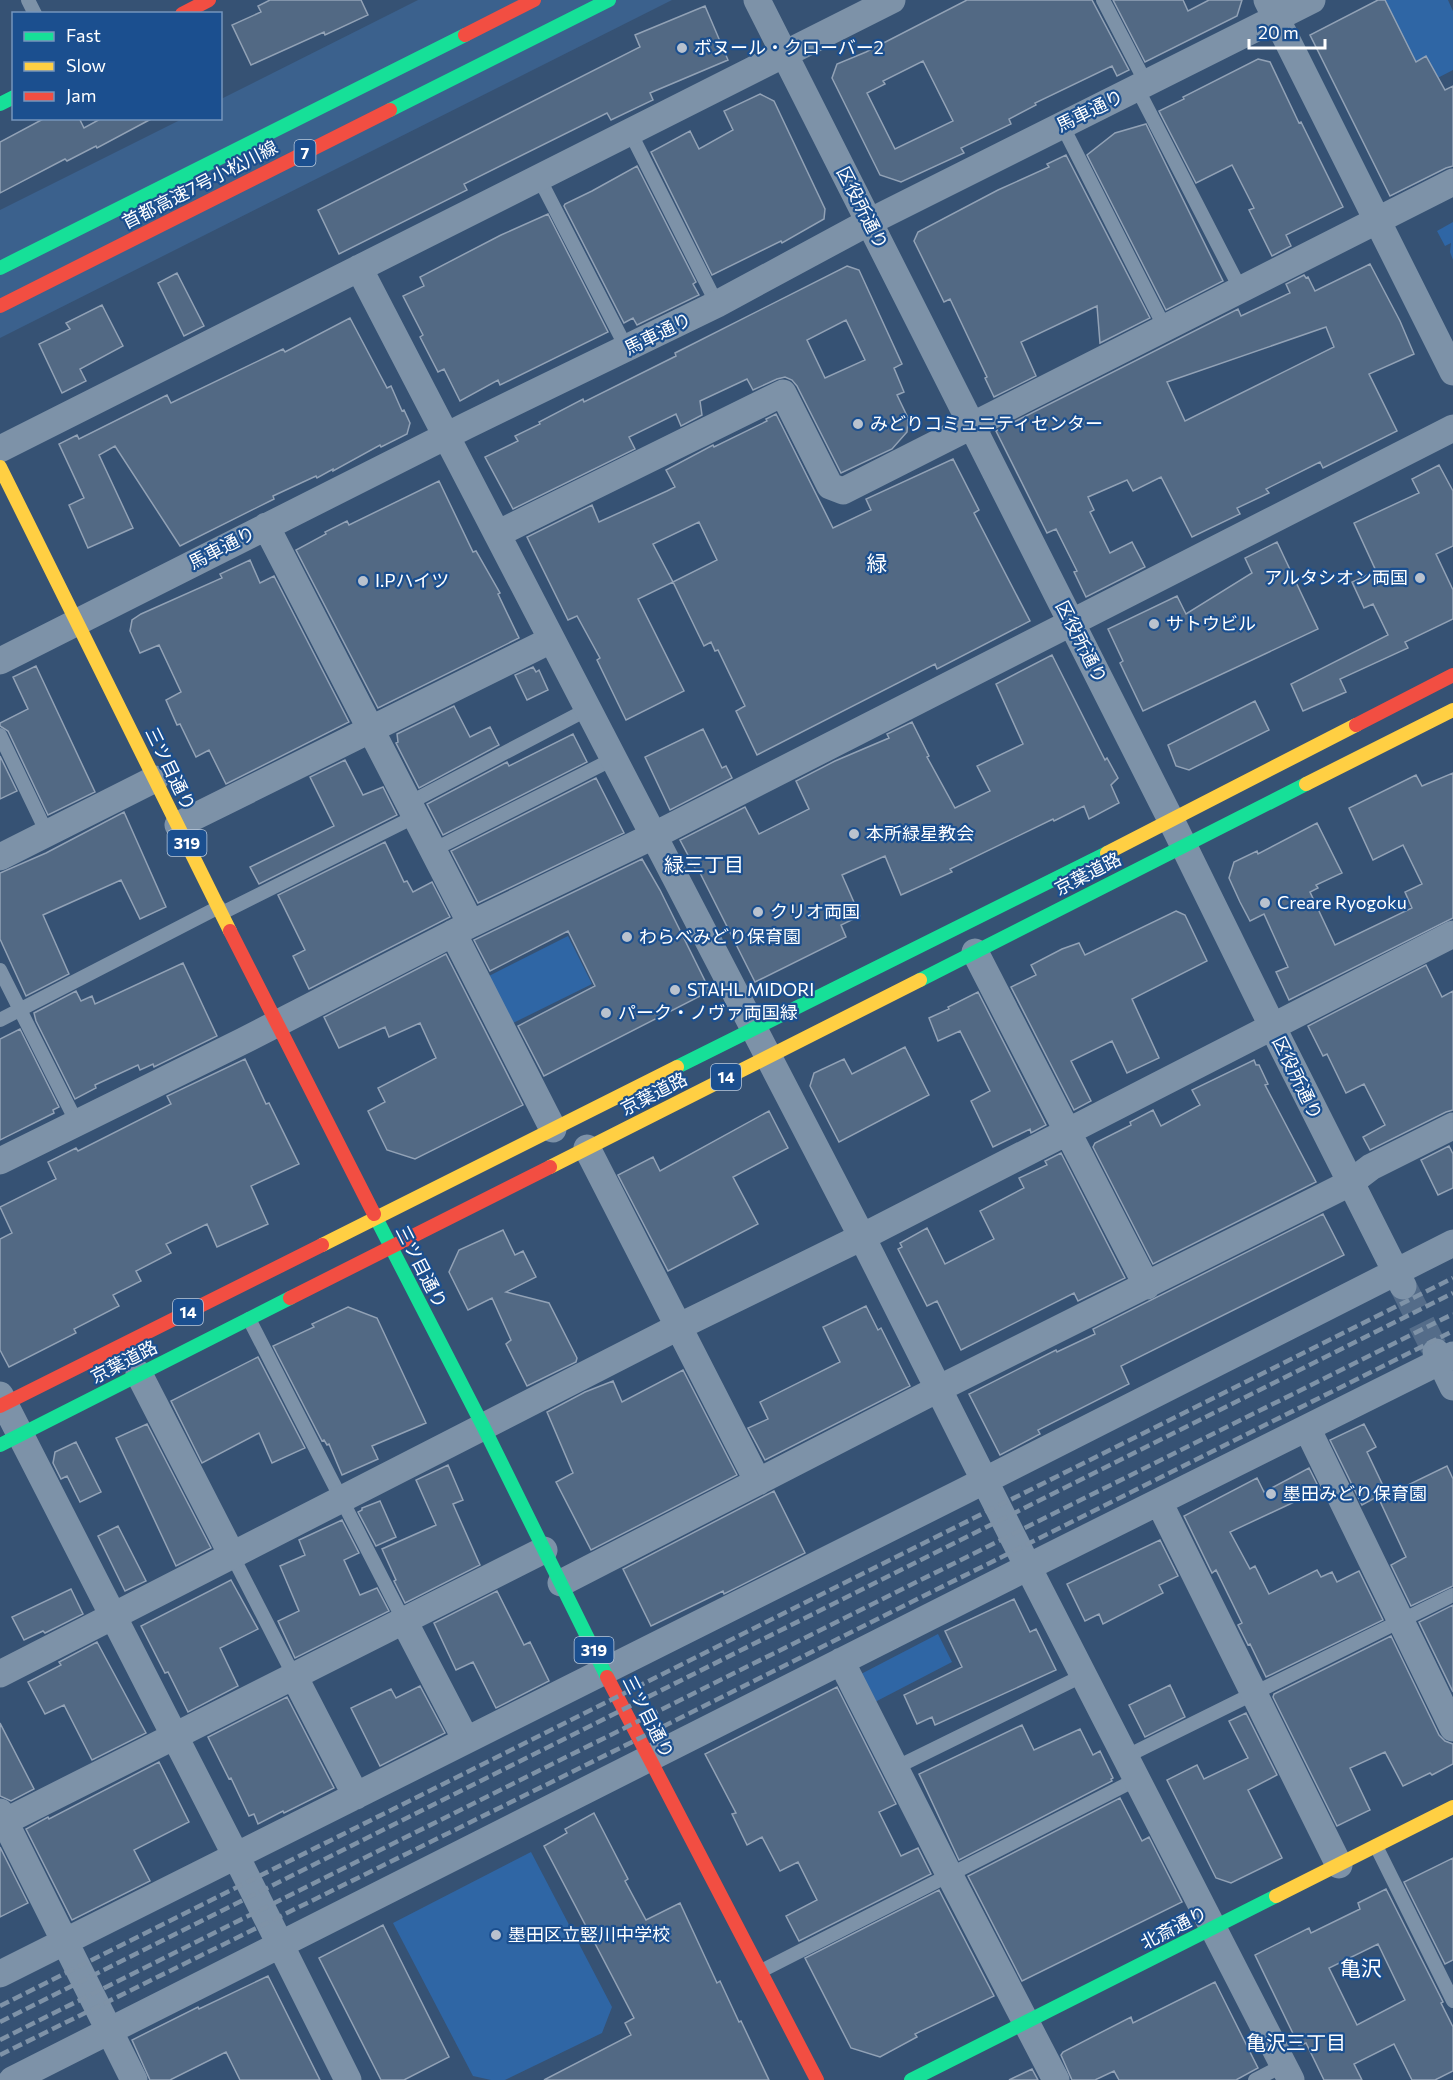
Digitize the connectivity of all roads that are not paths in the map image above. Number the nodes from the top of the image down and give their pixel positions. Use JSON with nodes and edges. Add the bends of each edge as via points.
{"nodes":[{"id":1,"x":209,"y":0,"type":"edge"},
{"id":2,"x":534,"y":0,"type":"edge"},
{"id":3,"x":609,"y":0,"type":"edge"},
{"id":4,"x":757,"y":0,"type":"edge"},
{"id":5,"x":892,"y":0,"type":"edge"},
{"id":6,"x":1103,"y":0,"type":"edge"},
{"id":7,"x":1312,"y":0,"type":"edge"},
{"id":8,"x":1271,"y":9,"type":"edge"},
{"id":9,"x":186,"y":12,"type":"edge"},
{"id":10,"x":784,"y":55,"type":"junction"},
{"id":11,"x":1142,"y":85,"type":"junction"},
{"id":12,"x":1062,"y":125,"type":"junction"},
{"id":13,"x":630,"y":132,"type":"junction"},
{"id":14,"x":539,"y":178,"type":"junction"},
{"id":15,"x":1453,"y":182,"type":"edge"},
{"id":16,"x":1376,"y":221,"type":"junction"},
{"id":17,"x":869,"y":222,"type":"junction"},
{"id":18,"x":0,"y":268,"type":"edge"},
{"id":19,"x":359,"y":268,"type":"junction"},
{"id":20,"x":1240,"y":290,"type":"junction"},
{"id":21,"x":717,"y":304,"type":"junction"},
{"id":22,"x":0,"y":306,"type":"edge"},
{"id":23,"x":1165,"y":328,"type":"junction"},
{"id":24,"x":627,"y":349,"type":"junction"},
{"id":25,"x":1453,"y":372,"type":"edge"},
{"id":26,"x":972,"y":426,"type":"junction"},
{"id":27,"x":1453,"y":428,"type":"edge"},
{"id":28,"x":446,"y":437,"type":"junction"},
{"id":29,"x":0,"y":449,"type":"edge"},
{"id":30,"x":0,"y":467,"type":"edge"},
{"id":31,"x":266,"y":526,"type":"junction"},
{"id":32,"x":497,"y":534,"type":"junction"},
{"id":33,"x":78,"y":621,"type":"junction"},
{"id":34,"x":1071,"y":622,"type":"junction"},
{"id":35,"x":551,"y":640,"type":"junction"},
{"id":36,"x":0,"y":661,"type":"edge"},
{"id":37,"x":1453,"y":675,"type":"edge"},
{"id":38,"x":588,"y":709,"type":"junction"},
{"id":39,"x":1453,"y":710,"type":"edge"},
{"id":40,"x":371,"y":728,"type":"junction"},
{"id":41,"x":0,"y":735,"type":"edge"},
{"id":42,"x":614,"y":759,"type":"junction"},
{"id":43,"x":155,"y":779,"type":"junction"},
{"id":44,"x":412,"y":809,"type":"junction"},
{"id":45,"x":1172,"y":820,"type":"junction"},
{"id":46,"x":178,"y":825,"type":"junction"},
{"id":47,"x":47,"y":833,"type":"junction"},
{"id":48,"x":653,"y":836,"type":"junction"},
{"id":49,"x":1184,"y":845,"type":"junction"},
{"id":50,"x":433,"y":850,"type":"junction"},
{"id":51,"x":0,"y":857,"type":"edge"},
{"id":52,"x":221,"y":910,"type":"junction"},
{"id":53,"x":462,"y":929,"type":"junction"},
{"id":54,"x":1453,"y":934,"type":"edge"},
{"id":55,"x":975,"y":952,"type":"junction"},
{"id":56,"x":0,"y":970,"type":"edge"},
{"id":57,"x":20,"y":1009,"type":"junction"},
{"id":58,"x":0,"y":1020,"type":"edge"},
{"id":59,"x":276,"y":1023,"type":"junction"},
{"id":60,"x":1272,"y":1027,"type":"junction"},
{"id":61,"x":752,"y":1028,"type":"junction"},
{"id":62,"x":767,"y":1057,"type":"junction"},
{"id":63,"x":77,"y":1124,"type":"junction"},
{"id":64,"x":1453,"y":1126,"type":"edge"},
{"id":65,"x":553,"y":1129,"type":"junction"},
{"id":66,"x":1068,"y":1132,"type":"junction"},
{"id":67,"x":587,"y":1148,"type":"junction"},
{"id":68,"x":0,"y":1161,"type":"edge"},
{"id":69,"x":1350,"y":1183,"type":"junction"},
{"id":70,"x":376,"y":1218,"type":"junction"},
{"id":71,"x":862,"y":1237,"type":"junction"},
{"id":72,"x":1453,"y":1243,"type":"edge"},
{"id":73,"x":391,"y":1247,"type":"junction"},
{"id":74,"x":1399,"y":1279,"type":"junction"},
{"id":75,"x":1147,"y":1286,"type":"junction"},
{"id":76,"x":248,"y":1318,"type":"junction"},
{"id":77,"x":678,"y":1327,"type":"junction"},
{"id":78,"x":1443,"y":1356,"type":"edge"},
{"id":79,"x":139,"y":1374,"type":"junction"},
{"id":80,"x":1453,"y":1387,"type":"edge"},
{"id":81,"x":938,"y":1389,"type":"junction"},
{"id":82,"x":1,"y":1401,"type":"edge"},
{"id":83,"x":483,"y":1426,"type":"junction"},
{"id":84,"x":1307,"y":1428,"type":"junction"},
{"id":85,"x":10,"y":1440,"type":"edge"},
{"id":86,"x":984,"y":1480,"type":"junction"},
{"id":87,"x":758,"y":1482,"type":"junction"},
{"id":88,"x":342,"y":1500,"type":"junction"},
{"id":89,"x":1159,"y":1502,"type":"junction"},
{"id":90,"x":544,"y":1550,"type":"junction"},
{"id":91,"x":232,"y":1555,"type":"junction"},
{"id":92,"x":1028,"y":1567,"type":"junction"},
{"id":93,"x":561,"y":1583,"type":"junction"},
{"id":94,"x":1453,"y":1595,"type":"edge"},
{"id":95,"x":112,"y":1616,"type":"junction"},
{"id":96,"x":404,"y":1621,"type":"junction"},
{"id":97,"x":1401,"y":1621,"type":"junction"},
{"id":98,"x":841,"y":1661,"type":"junction"},
{"id":99,"x":604,"y":1671,"type":"junction"},
{"id":100,"x":0,"y":1674,"type":"edge"},
{"id":101,"x":1084,"y":1675,"type":"junction"},
{"id":102,"x":294,"y":1676,"type":"junction"},
{"id":103,"x":1254,"y":1694,"type":"junction"},
{"id":104,"x":1453,"y":1728,"type":"edge"},
{"id":105,"x":174,"y":1737,"type":"junction"},
{"id":106,"x":466,"y":1740,"type":"junction"},
{"id":107,"x":650,"y":1758,"type":"junction"},
{"id":108,"x":896,"y":1768,"type":"junction"},
{"id":109,"x":1131,"y":1768,"type":"junction"},
{"id":110,"x":356,"y":1796,"type":"junction"},
{"id":111,"x":1453,"y":1808,"type":"edge"},
{"id":112,"x":2,"y":1819,"type":"edge"},
{"id":113,"x":1376,"y":1846,"type":"junction"},
{"id":114,"x":236,"y":1856,"type":"junction"},
{"id":115,"x":1339,"y":1865,"type":"junction"},
{"id":116,"x":950,"y":1876,"type":"junction"},
{"id":117,"x":1213,"y":1928,"type":"junction"},
{"id":118,"x":65,"y":1941,"type":"junction"},
{"id":119,"x":280,"y":1944,"type":"junction"},
{"id":120,"x":761,"y":1971,"type":"junction"},
{"id":121,"x":0,"y":1974,"type":"edge"},
{"id":122,"x":1453,"y":2001,"type":"edge"},
{"id":123,"x":1027,"y":2023,"type":"junction"},
{"id":124,"x":109,"y":2030,"type":"junction"},
{"id":125,"x":1287,"y":2073,"type":"edge"},
{"id":126,"x":12,"y":2080,"type":"edge"},
{"id":127,"x":134,"y":2080,"type":"edge"},
{"id":128,"x":348,"y":2080,"type":"edge"},
{"id":129,"x":817,"y":2080,"type":"edge"},
{"id":130,"x":911,"y":2080,"type":"edge"},
{"id":131,"x":1056,"y":2080,"type":"edge"},
{"id":132,"x":1255,"y":2080,"type":"edge"}],
"edges":[{"from":1,"to":9,"type":"main road"},
{"from":2,"to":18,"type":"main road","name":"首都高速7号小松川線","number":"7"},
{"from":3,"to":22,"type":"main road","name":"首都高速7号小松川線","number":"7"},
{"from":4,"to":10,"type":"street","name":"区役所通り"},
{"from":5,"to":10,"type":"street"},
{"from":6,"to":11,"type":"lane"},
{"from":7,"to":8,"type":"street","name":"馬車通り"},
{"from":8,"to":11,"type":"street","name":"馬車通り"},
{"from":8,"to":16,"type":"street"},
{"from":10,"to":13,"type":"street"},
{"from":10,"to":17,"type":"street","name":"区役所通り"},
{"from":11,"to":12,"type":"street","name":"馬車通り"},
{"from":11,"to":20,"type":"lane"},
{"from":12,"to":17,"type":"street","name":"馬車通り"},
{"from":12,"to":23,"type":"lane"},
{"from":13,"to":14,"type":"street"},
{"from":13,"to":21,"type":"lane"},
{"from":14,"to":19,"type":"street"},
{"from":14,"to":24,"type":"lane"},
{"from":15,"to":16,"type":"street"},
{"from":16,"to":20,"type":"street"},
{"from":16,"to":25,"type":"street"},
{"from":17,"to":21,"type":"street","name":"馬車通り"},
{"from":17,"to":26,"type":"street","name":"区役所通り"},
{"from":19,"to":28,"type":"street"},
{"from":19,"to":29,"type":"street"},
{"from":20,"to":23,"type":"street"},
{"from":21,"to":24,"type":"street","name":"馬車通り"},
{"from":23,"to":26,"type":"street"},
{"from":24,"to":28,"type":"street","name":"馬車通り"},
{"from":26,"to":32,"type":"street","via":[[843,492],[830,486],[783,393]]},
{"from":26,"to":34,"type":"street","name":"区役所通り"},
{"from":27,"to":34,"type":"street"},
{"from":28,"to":31,"type":"street","name":"馬車通り"},
{"from":28,"to":32,"type":"street"},
{"from":30,"to":33,"type":"main road","name":"三ツ目通り","number":"319"},
{"from":31,"to":33,"type":"street","name":"馬車通り"},
{"from":31,"to":40,"type":"street"},
{"from":32,"to":35,"type":"street"},
{"from":33,"to":36,"type":"street","name":"馬車通り"},
{"from":33,"to":43,"type":"main road","name":"三ツ目通り","number":"319"},
{"from":34,"to":45,"type":"street","name":"区役所通り"},
{"from":34,"to":48,"type":"street"},
{"from":35,"to":38,"type":"street"},
{"from":35,"to":40,"type":"street"},
{"from":37,"to":45,"type":"main road","name":"京葉道路","number":"14"},
{"from":38,"to":42,"type":"street"},
{"from":38,"to":44,"type":"lane"},
{"from":39,"to":49,"type":"main road","name":"京葉道路","number":"14"},
{"from":40,"to":44,"type":"street"},
{"from":40,"to":46,"type":"street"},
{"from":41,"to":47,"type":"lane"},
{"from":42,"to":48,"type":"street"},
{"from":42,"to":50,"type":"lane"},
{"from":43,"to":46,"type":"main road","name":"三ツ目通り","number":"319"},
{"from":43,"to":47,"type":"street"},
{"from":44,"to":50,"type":"street"},
{"from":44,"to":52,"type":"lane"},
{"from":45,"to":49,"type":"street","name":"区役所通り"},
{"from":45,"to":61,"type":"main road","name":"京葉道路","number":"14"},
{"from":46,"to":52,"type":"main road","name":"三ツ目通り","number":"319"},
{"from":47,"to":51,"type":"street"},
{"from":48,"to":53,"type":"street"},
{"from":48,"to":61,"type":"street"},
{"from":49,"to":55,"type":"main road","name":"京葉道路","number":"14"},
{"from":49,"to":60,"type":"street","name":"区役所通り"},
{"from":50,"to":53,"type":"street"},
{"from":52,"to":57,"type":"lane"},
{"from":52,"to":59,"type":"main road","name":"三ツ目通り","number":"319"},
{"from":53,"to":59,"type":"street"},
{"from":53,"to":65,"type":"street"},
{"from":54,"to":60,"type":"street"},
{"from":55,"to":62,"type":"main road","name":"京葉道路","number":"14"},
{"from":55,"to":66,"type":"street"},
{"from":56,"to":57,"type":"lane"},
{"from":57,"to":58,"type":"lane"},
{"from":57,"to":63,"type":"lane"},
{"from":59,"to":63,"type":"street"},
{"from":59,"to":70,"type":"main road","name":"三ツ目通り","number":"319"},
{"from":60,"to":66,"type":"street"},
{"from":60,"to":69,"type":"street","name":"区役所通り"},
{"from":61,"to":62,"type":"street"},
{"from":61,"to":65,"type":"main road","name":"京葉道路","number":"14"},
{"from":62,"to":67,"type":"main road","name":"京葉道路","number":"14"},
{"from":62,"to":71,"type":"street"},
{"from":63,"to":68,"type":"street"},
{"from":64,"to":69,"type":"street","via":[[1371,1167]]},
{"from":65,"to":70,"type":"main road","name":"京葉道路","number":"14"},
{"from":66,"to":71,"type":"street"},
{"from":66,"to":75,"type":"street"},
{"from":67,"to":73,"type":"main road","name":"京葉道路","number":"14"},
{"from":67,"to":77,"type":"street"},
{"from":69,"to":74,"type":"street","name":"区役所通り"},
{"from":69,"to":75,"type":"street"},
{"from":70,"to":73,"type":"main road","name":"三ツ目通り","number":"319"},
{"from":70,"to":82,"type":"main road","name":"京葉道路","number":"14"},
{"from":71,"to":77,"type":"street"},
{"from":71,"to":81,"type":"street"},
{"from":72,"to":74,"type":"street"},
{"from":73,"to":76,"type":"main road","name":"京葉道路","number":"14"},
{"from":73,"to":83,"type":"main road","name":"三ツ目通り","number":"319"},
{"from":74,"to":86,"type":"street"},
{"from":75,"to":81,"type":"street"},
{"from":76,"to":79,"type":"main road","name":"京葉道路","number":"14"},
{"from":76,"to":88,"type":"lane"},
{"from":77,"to":83,"type":"street"},
{"from":77,"to":87,"type":"street"},
{"from":78,"to":80,"type":"street"},
{"from":78,"to":84,"type":"street"},
{"from":79,"to":85,"type":"main road","name":"京葉道路","number":"14"},
{"from":79,"to":91,"type":"street"},
{"from":81,"to":86,"type":"street"},
{"from":81,"to":87,"type":"street"},
{"from":82,"to":85,"type":"street"},
{"from":83,"to":88,"type":"street"},
{"from":83,"to":90,"type":"main road","name":"三ツ目通り","number":"319"},
{"from":84,"to":89,"type":"street"},
{"from":84,"to":97,"type":"street"},
{"from":85,"to":95,"type":"street"},
{"from":86,"to":92,"type":"street"},
{"from":86,"to":99,"type":"street"},
{"from":87,"to":93,"type":"street"},
{"from":88,"to":91,"type":"street"},
{"from":88,"to":96,"type":"lane"},
{"from":89,"to":92,"type":"street"},
{"from":89,"to":103,"type":"street"},
{"from":90,"to":93,"type":"main road","name":"三ツ目通り","number":"319"},
{"from":90,"to":96,"type":"street"},
{"from":91,"to":95,"type":"street"},
{"from":91,"to":102,"type":"lane"},
{"from":92,"to":98,"type":"street"},
{"from":92,"to":101,"type":"street"},
{"from":93,"to":99,"type":"main road","name":"三ツ目通り","number":"319"},
{"from":94,"to":97,"type":"lane"},
{"from":95,"to":100,"type":"street"},
{"from":95,"to":105,"type":"street"},
{"from":96,"to":102,"type":"street"},
{"from":96,"to":106,"type":"street"},
{"from":97,"to":103,"type":"lane"},
{"from":97,"to":104,"type":"street"},
{"from":98,"to":107,"type":"street"},
{"from":98,"to":108,"type":"street"},
{"from":99,"to":106,"type":"street"},
{"from":99,"to":107,"type":"main road","name":"三ツ目通り","number":"319"},
{"from":101,"to":108,"type":"lane"},
{"from":101,"to":109,"type":"street"},
{"from":102,"to":105,"type":"street"},
{"from":102,"to":110,"type":"street"},
{"from":103,"to":109,"type":"lane"},
{"from":103,"to":115,"type":"street"},
{"from":105,"to":112,"type":"street"},
{"from":105,"to":114,"type":"street"},
{"from":106,"to":110,"type":"street"},
{"from":107,"to":119,"type":"street"},
{"from":107,"to":120,"type":"main road","name":"三ツ目通り","number":"319"},
{"from":108,"to":116,"type":"street"},
{"from":109,"to":116,"type":"lane"},
{"from":109,"to":117,"type":"street"},
{"from":110,"to":114,"type":"street"},
{"from":111,"to":113,"type":"main road","name":"北斎通り"},
{"from":112,"to":118,"type":"street"},
{"from":113,"to":115,"type":"main road","name":"北斎通り"},
{"from":113,"to":122,"type":"lane"},
{"from":114,"to":118,"type":"street"},
{"from":114,"to":119,"type":"street"},
{"from":115,"to":117,"type":"main road","name":"北斎通り"},
{"from":116,"to":120,"type":"lane"},
{"from":116,"to":123,"type":"street"},
{"from":117,"to":123,"type":"main road","name":"北斎通り"},
{"from":117,"to":125,"type":"street"},
{"from":118,"to":121,"type":"street"},
{"from":118,"to":124,"type":"street"},
{"from":119,"to":124,"type":"street"},
{"from":119,"to":128,"type":"street"},
{"from":120,"to":129,"type":"main road","name":"三ツ目通り","number":"319"},
{"from":123,"to":130,"type":"main road","name":"北斎通り"},
{"from":123,"to":131,"type":"street"},
{"from":124,"to":126,"type":"street"},
{"from":124,"to":127,"type":"street"},
{"from":125,"to":132,"type":"lane"}]}
